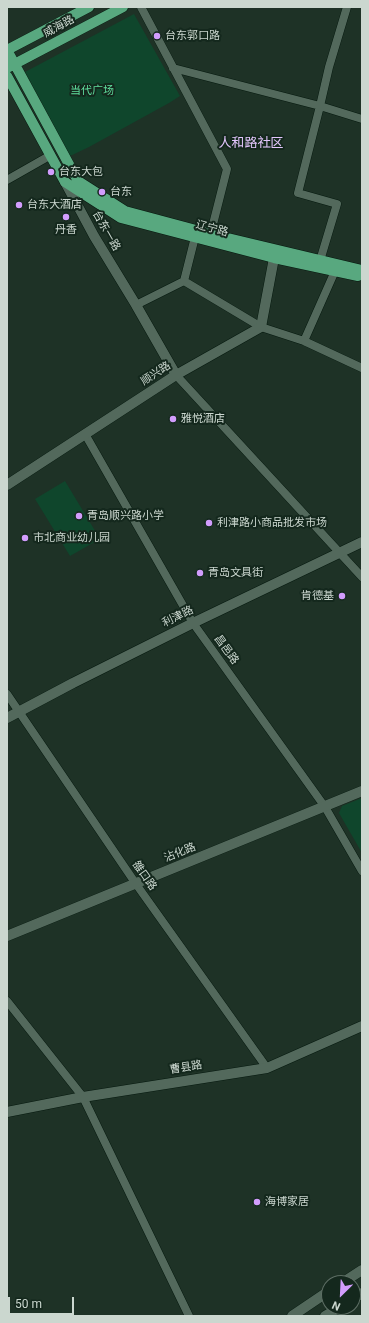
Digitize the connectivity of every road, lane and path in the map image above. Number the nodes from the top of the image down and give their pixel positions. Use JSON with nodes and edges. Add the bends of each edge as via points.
{"nodes":[{"id":1,"x":89,"y":7,"type":"edge"},
{"id":2,"x":123,"y":7,"type":"edge"},
{"id":3,"x":141,"y":7,"type":"edge"},
{"id":4,"x":347,"y":7,"type":"edge"},
{"id":5,"x":7,"y":50,"type":"edge"},
{"id":6,"x":11,"y":66,"type":"edge"},
{"id":7,"x":174,"y":68,"type":"junction"},
{"id":8,"x":7,"y":76,"type":"edge"},
{"id":9,"x":320,"y":106,"type":"junction"},
{"id":10,"x":362,"y":119,"type":"edge"},
{"id":11,"x":51,"y":155,"type":"junction"},
{"id":12,"x":7,"y":180,"type":"edge"},
{"id":13,"x":65,"y":182,"type":"junction"},
{"id":14,"x":195,"y":237,"type":"junction"},
{"id":15,"x":210,"y":237,"type":"junction"},
{"id":16,"x":274,"y":258,"type":"junction"},
{"id":17,"x":319,"y":264,"type":"junction"},
{"id":18,"x":362,"y":270,"type":"edge"},
{"id":19,"x":335,"y":271,"type":"junction"},
{"id":20,"x":362,"y":277,"type":"edge"},
{"id":21,"x":184,"y":281,"type":"junction"},
{"id":22,"x":136,"y":305,"type":"junction"},
{"id":23,"x":262,"y":327,"type":"junction"},
{"id":24,"x":304,"y":341,"type":"junction"},
{"id":25,"x":362,"y":368,"type":"edge"},
{"id":26,"x":176,"y":375,"type":"junction"},
{"id":27,"x":85,"y":434,"type":"junction"},
{"id":28,"x":7,"y":485,"type":"edge"},
{"id":29,"x":362,"y":542,"type":"edge"},
{"id":30,"x":340,"y":553,"type":"junction"},
{"id":31,"x":362,"y":577,"type":"edge"},
{"id":32,"x":193,"y":623,"type":"junction"},
{"id":33,"x":7,"y":694,"type":"edge"},
{"id":34,"x":19,"y":712,"type":"junction"},
{"id":35,"x":7,"y":718,"type":"edge"},
{"id":36,"x":362,"y":791,"type":"edge"},
{"id":37,"x":325,"y":807,"type":"junction"},
{"id":38,"x":362,"y":871,"type":"edge"},
{"id":39,"x":136,"y":884,"type":"junction"},
{"id":40,"x":7,"y":936,"type":"edge"},
{"id":41,"x":7,"y":1001,"type":"edge"},
{"id":42,"x":362,"y":1026,"type":"edge"},
{"id":43,"x":267,"y":1068,"type":"junction"},
{"id":44,"x":82,"y":1097,"type":"junction"},
{"id":45,"x":7,"y":1112,"type":"edge"},
{"id":46,"x":321,"y":1296,"type":"edge"},
{"id":47,"x":189,"y":1316,"type":"edge"},
{"id":48,"x":292,"y":1316,"type":"edge"}],
"edges":[{"from":1,"to":5,"type":"main road","name":"威海路"},
{"from":2,"to":6,"type":"main road","name":"威海路"},
{"from":3,"to":7,"type":"street"},
{"from":4,"to":9,"type":"street"},
{"from":5,"to":6,"type":"main road"},
{"from":6,"to":15,"type":"main road","name":"辽宁路","via":[[78,181],[125,211]]},
{"from":7,"to":9,"type":"street"},
{"from":7,"to":15,"type":"street","via":[[227,169]]},
{"from":8,"to":11,"type":"main road","name":"台东一路"},
{"from":9,"to":10,"type":"street"},
{"from":9,"to":17,"type":"street","via":[[298,194],[337,204]]},
{"from":11,"to":12,"type":"street"},
{"from":11,"to":13,"type":"main road","name":"台东一路"},
{"from":13,"to":14,"type":"main road","name":"辽宁路","via":[[121,218]]},
{"from":13,"to":22,"type":"street","name":"台东一路"},
{"from":14,"to":15,"type":"main road","name":"辽宁路"},
{"from":14,"to":21,"type":"street"},
{"from":15,"to":16,"type":"main road","name":"辽宁路"},
{"from":15,"to":17,"type":"main road","name":"辽宁路"},
{"from":16,"to":17,"type":"main road","name":"辽宁路"},
{"from":16,"to":23,"type":"street"},
{"from":17,"to":18,"type":"main road","name":"辽宁路"},
{"from":17,"to":19,"type":"main road","name":"辽宁路"},
{"from":19,"to":20,"type":"main road","name":"辽宁路"},
{"from":19,"to":24,"type":"street"},
{"from":21,"to":22,"type":"street"},
{"from":21,"to":23,"type":"street"},
{"from":22,"to":26,"type":"street","name":"台东一路"},
{"from":23,"to":24,"type":"street"},
{"from":23,"to":26,"type":"street","name":"顺兴路"},
{"from":24,"to":25,"type":"street"},
{"from":26,"to":27,"type":"street","name":"顺兴路"},
{"from":26,"to":30,"type":"street"},
{"from":27,"to":28,"type":"street","name":"顺兴路"},
{"from":27,"to":32,"type":"street","name":"昌邑路"},
{"from":29,"to":30,"type":"street","name":"利津路"},
{"from":30,"to":31,"type":"street"},
{"from":30,"to":32,"type":"street","name":"利津路"},
{"from":32,"to":34,"type":"street","name":"利津路"},
{"from":32,"to":37,"type":"street","name":"昌邑路"},
{"from":33,"to":34,"type":"street","name":"雒口路"},
{"from":34,"to":35,"type":"street","name":"利津路"},
{"from":34,"to":39,"type":"street","name":"雒口路"},
{"from":36,"to":37,"type":"street","name":"沾化路"},
{"from":37,"to":38,"type":"street","name":"昌邑路"},
{"from":37,"to":39,"type":"street","name":"沾化路"},
{"from":39,"to":40,"type":"street","name":"沾化路"},
{"from":39,"to":43,"type":"street","name":"雒口路"},
{"from":41,"to":44,"type":"street"},
{"from":42,"to":43,"type":"street","name":"曹县路"},
{"from":43,"to":44,"type":"street","name":"曹县路"},
{"from":44,"to":45,"type":"street","name":"曹县路"},
{"from":44,"to":47,"type":"street"},
{"from":46,"to":48,"type":"street"}]}
